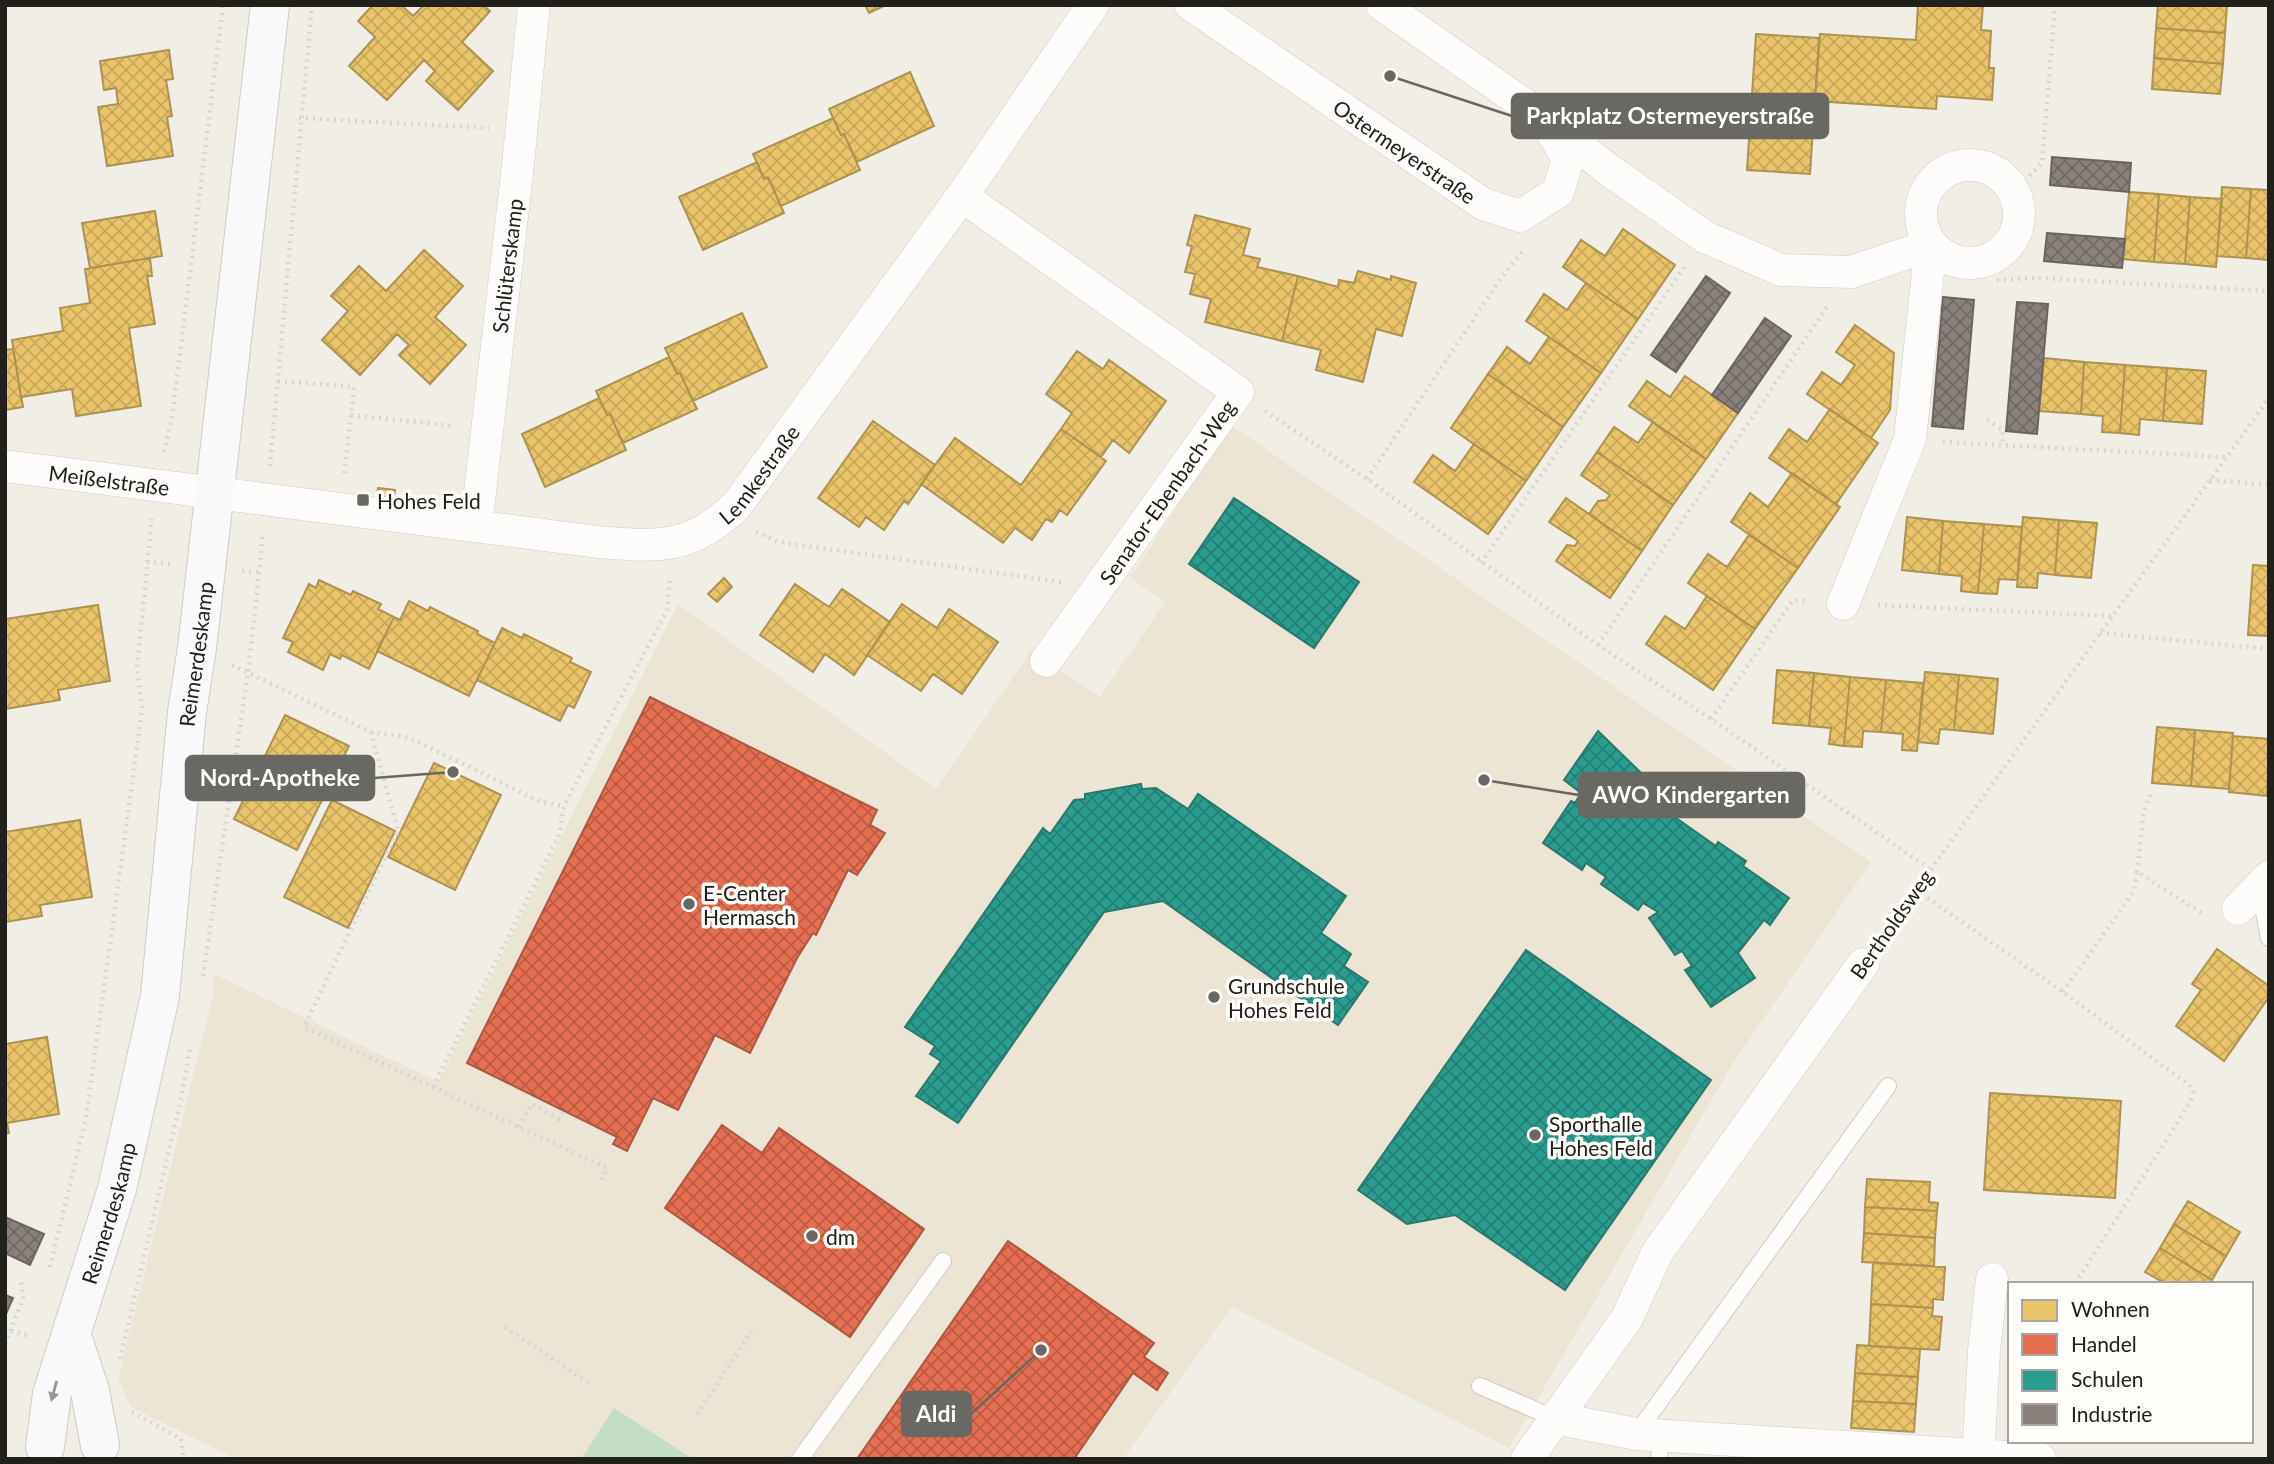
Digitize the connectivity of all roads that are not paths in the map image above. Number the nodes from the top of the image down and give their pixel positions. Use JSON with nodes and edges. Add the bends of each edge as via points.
{"nodes":[{"id":1,"x":270,"y":5,"type":"edge"},
{"id":2,"x":534,"y":5,"type":"edge"},
{"id":3,"x":1093,"y":5,"type":"edge"},
{"id":4,"x":1191,"y":5,"type":"edge"},
{"id":5,"x":1382,"y":5,"type":"edge"},
{"id":6,"x":1545,"y":119,"type":"junction"},
{"id":7,"x":962,"y":196,"type":"junction"},
{"id":8,"x":1931,"y":245,"type":"junction"},
{"id":9,"x":5,"y":466,"type":"edge"},
{"id":10,"x":215,"y":493,"type":"junction"},
{"id":11,"x":476,"y":526,"type":"junction"},
{"id":12,"x":1843,"y":604,"type":"road end"},
{"id":13,"x":1046,"y":661,"type":"dead end"},
{"id":14,"x":2255,"y":891,"type":"edge"},
{"id":15,"x":2269,"y":938,"type":"edge"},
{"id":16,"x":1863,"y":964,"type":"road end"},
{"id":17,"x":1888,"y":1086,"type":"dead end"},
{"id":18,"x":943,"y":1261,"type":"dead end"},
{"id":19,"x":1992,"y":1279,"type":"dead end"},
{"id":20,"x":72,"y":1336,"type":"junction"},
{"id":21,"x":1480,"y":1385,"type":"dead end"},
{"id":22,"x":1554,"y":1418,"type":"junction"},
{"id":23,"x":1652,"y":1443,"type":"edge"},
{"id":24,"x":109,"y":1452,"type":"edge"},
{"id":25,"x":37,"y":1453,"type":"edge"},
{"id":26,"x":1978,"y":1458,"type":"edge"},
{"id":27,"x":800,"y":1459,"type":"edge"},
{"id":28,"x":1527,"y":1459,"type":"edge"},
{"id":29,"x":2040,"y":1459,"type":"edge"}],
"edges":[{"from":1,"to":10,"type":"main road","name":"Reimerdeskamp"},
{"from":2,"to":11,"type":"street","name":"Schlüterskamp"},
{"from":3,"to":7,"type":"street","name":"Lemkestraße"},
{"from":4,"to":6,"type":"street","name":"Ostermeyerstraße","via":[[1483,204],[1520,216],[1558,192],[1568,159]]},
{"from":5,"to":6,"type":"street","name":"Ostermeyerstraße"},
{"from":6,"to":8,"type":"street","name":"Ostermeyerstraße","via":[[1705,237],[1781,270],[1851,272]]},
{"from":7,"to":11,"type":"street","name":"Lemkestraße","via":[[737,505],[704,532],[653,545]]},
{"from":7,"to":13,"type":"street","name":"Senator-Ebenbach-Weg","via":[[1238,392]]},
{"from":8,"to":8,"type":"street","via":[[1953,261],[1976,264],[1998,256],[2012,242],[2019,224],[2015,191],[2001,174],[1980,164],[1944,171],[1927,187],[1920,213]]},
{"from":8,"to":12,"type":"street","via":[[1910,439]]},
{"from":9,"to":10,"type":"street","name":"Meißelstraße"},
{"from":10,"to":11,"type":"street","name":"Lemkestraße"},
{"from":10,"to":20,"type":"main road","name":"Reimerdeskamp","via":[[187,712],[160,996],[117,1189]]},
{"from":14,"to":15,"type":"lane"},
{"from":16,"to":22,"type":"street","name":"Bertholdsweg","via":[[1657,1253],[1628,1318]]},
{"from":17,"to":23,"type":"lane"},
{"from":18,"to":27,"type":"lane"},
{"from":19,"to":26,"type":"street"},
{"from":20,"to":24,"type":"main road","via":[[102,1390]]},
{"from":20,"to":25,"type":"main road","name":"Reimerdeskamp","one_way":true},
{"from":21,"to":22,"type":"lane"},
{"from":22,"to":23,"type":"street"},
{"from":22,"to":28,"type":"street","name":"Bertholdsweg"},
{"from":23,"to":26,"type":"street"},
{"from":24,"to":25,"type":"main road","via":[[75,1440]]},
{"from":26,"to":29,"type":"street"}]}
